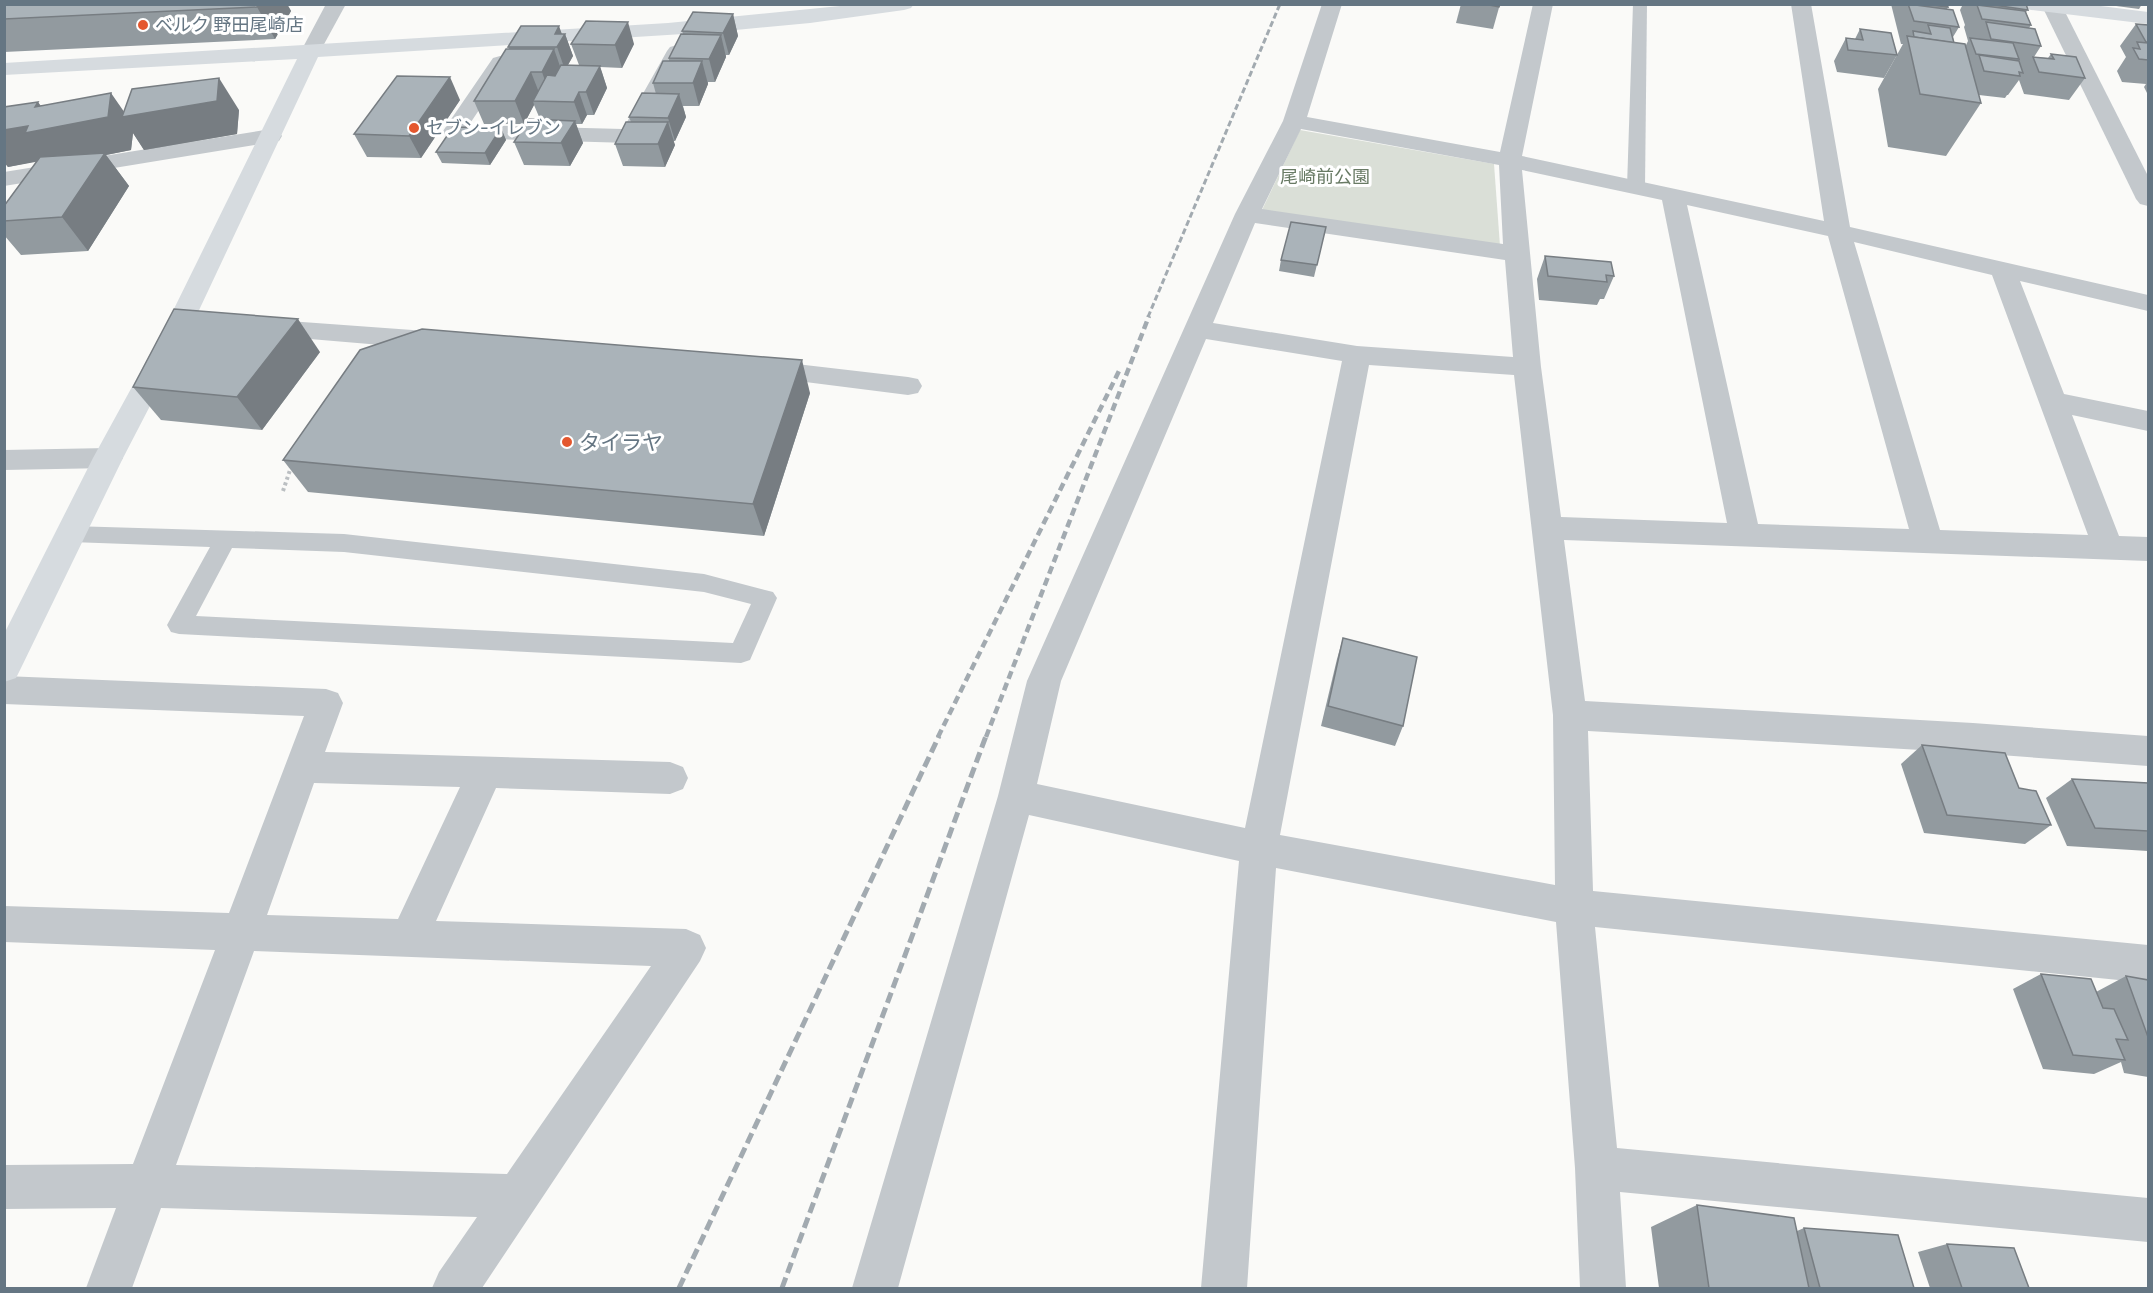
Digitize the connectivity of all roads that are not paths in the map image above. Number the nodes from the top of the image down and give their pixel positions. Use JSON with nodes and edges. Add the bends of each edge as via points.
{"nodes":[{"id":1,"x":336,"y":4,"type":"edge"},
{"id":2,"x":904,"y":4,"type":"edge"},
{"id":3,"x":1332,"y":4,"type":"edge"},
{"id":4,"x":1543,"y":4,"type":"edge"},
{"id":5,"x":1640,"y":4,"type":"edge"},
{"id":6,"x":1801,"y":4,"type":"edge"},
{"id":7,"x":2045,"y":5,"type":"edge"},
{"id":8,"x":2148,"y":18,"type":"edge"},
{"id":9,"x":690,"y":27,"type":"junction"},
{"id":10,"x":516,"y":38,"type":"junction"},
{"id":11,"x":310,"y":53,"type":"junction"},
{"id":12,"x":4,"y":69,"type":"edge"},
{"id":13,"x":1294,"y":121,"type":"junction"},
{"id":14,"x":271,"y":136,"type":"junction"},
{"id":15,"x":1510,"y":160,"type":"junction"},
{"id":16,"x":4,"y":179,"type":"edge"},
{"id":17,"x":1636,"y":187,"type":"junction"},
{"id":18,"x":1673,"y":195,"type":"junction"},
{"id":19,"x":2148,"y":199,"type":"edge"},
{"id":20,"x":1247,"y":214,"type":"junction"},
{"id":21,"x":1838,"y":230,"type":"junction"},
{"id":22,"x":1517,"y":254,"type":"junction"},
{"id":23,"x":2004,"y":269,"type":"junction"},
{"id":24,"x":2148,"y":303,"type":"edge"},
{"id":25,"x":237,"y":327,"type":"edge"},
{"id":26,"x":1199,"y":329,"type":"junction"},
{"id":27,"x":466,"y":343,"type":"edge"},
{"id":28,"x":1357,"y":355,"type":"junction"},
{"id":29,"x":734,"y":366,"type":"edge"},
{"id":30,"x":1527,"y":367,"type":"junction"},
{"id":31,"x":908,"y":386,"type":"dead end"},
{"id":32,"x":2053,"y":401,"type":"junction"},
{"id":33,"x":2148,"y":422,"type":"edge"},
{"id":34,"x":108,"y":458,"type":"junction"},
{"id":35,"x":4,"y":460,"type":"edge"},
{"id":36,"x":1547,"y":528,"type":"junction"},
{"id":37,"x":71,"y":534,"type":"junction"},
{"id":38,"x":1745,"y":534,"type":"junction"},
{"id":39,"x":225,"y":540,"type":"junction"},
{"id":40,"x":1928,"y":541,"type":"junction"},
{"id":41,"x":2108,"y":548,"type":"junction"},
{"id":42,"x":2148,"y":549,"type":"edge"},
{"id":43,"x":4,"y":668,"type":"edge"},
{"id":44,"x":4,"y":690,"type":"edge"},
{"id":45,"x":1570,"y":715,"type":"junction"},
{"id":46,"x":2148,"y":751,"type":"edge"},
{"id":47,"x":302,"y":767,"type":"junction"},
{"id":48,"x":485,"y":772,"type":"junction"},
{"id":49,"x":670,"y":778,"type":"dead end"},
{"id":50,"x":1016,"y":796,"type":"junction"},
{"id":51,"x":1259,"y":848,"type":"junction"},
{"id":52,"x":1574,"y":907,"type":"junction"},
{"id":53,"x":4,"y":924,"type":"edge"},
{"id":54,"x":240,"y":932,"type":"junction"},
{"id":55,"x":409,"y":938,"type":"junction"},
{"id":56,"x":2148,"y":964,"type":"edge"},
{"id":57,"x":1597,"y":1168,"type":"junction"},
{"id":58,"x":148,"y":1186,"type":"junction"},
{"id":59,"x":4,"y":1187,"type":"edge"},
{"id":60,"x":518,"y":1196,"type":"junction"},
{"id":61,"x":2148,"y":1220,"type":"edge"},
{"id":62,"x":109,"y":1288,"type":"edge"},
{"id":63,"x":455,"y":1288,"type":"edge"},
{"id":64,"x":875,"y":1288,"type":"edge"},
{"id":65,"x":1224,"y":1288,"type":"edge"},
{"id":66,"x":1603,"y":1288,"type":"edge"}],
"edges":[{"from":1,"to":11,"type":"street"},
{"from":2,"to":9,"type":"street","via":[[827,16]]},
{"from":3,"to":13,"type":"street"},
{"from":4,"to":15,"type":"street"},
{"from":5,"to":17,"type":"lane"},
{"from":6,"to":21,"type":"street"},
{"from":7,"to":8,"type":"street"},
{"from":7,"to":19,"type":"street"},
{"from":9,"to":10,"type":"street"},
{"from":9,"to":10,"type":"street","via":[[630,136],[454,131]]},
{"from":10,"to":11,"type":"street"},
{"from":11,"to":12,"type":"street"},
{"from":11,"to":14,"type":"street"},
{"from":13,"to":15,"type":"street"},
{"from":13,"to":20,"type":"street"},
{"from":14,"to":16,"type":"street"},
{"from":14,"to":34,"type":"street","via":[[191,323]]},
{"from":15,"to":17,"type":"street"},
{"from":15,"to":22,"type":"street"},
{"from":17,"to":18,"type":"street"},
{"from":18,"to":21,"type":"street"},
{"from":18,"to":38,"type":"street"},
{"from":20,"to":22,"type":"street"},
{"from":20,"to":26,"type":"street"},
{"from":21,"to":23,"type":"street"},
{"from":21,"to":40,"type":"street"},
{"from":22,"to":30,"type":"street"},
{"from":23,"to":24,"type":"street"},
{"from":23,"to":32,"type":"street"},
{"from":25,"to":27,"type":"street"},
{"from":26,"to":28,"type":"street"},
{"from":26,"to":50,"type":"street","via":[[1044,681]]},
{"from":28,"to":30,"type":"street"},
{"from":28,"to":51,"type":"street"},
{"from":29,"to":31,"type":"street"},
{"from":30,"to":36,"type":"street"},
{"from":32,"to":33,"type":"street"},
{"from":32,"to":41,"type":"street"},
{"from":34,"to":35,"type":"street"},
{"from":34,"to":37,"type":"street"},
{"from":36,"to":38,"type":"street"},
{"from":36,"to":45,"type":"street"},
{"from":37,"to":39,"type":"lane"},
{"from":37,"to":43,"type":"street"},
{"from":38,"to":40,"type":"street"},
{"from":39,"to":39,"type":"lane","via":[[344,543],[704,583],[765,598],[741,652],[179,626]]},
{"from":40,"to":41,"type":"street"},
{"from":41,"to":42,"type":"street"},
{"from":44,"to":47,"type":"street","via":[[326,704]]},
{"from":45,"to":46,"type":"street"},
{"from":45,"to":52,"type":"street"},
{"from":47,"to":48,"type":"street"},
{"from":47,"to":54,"type":"street"},
{"from":48,"to":49,"type":"street"},
{"from":48,"to":55,"type":"street"},
{"from":50,"to":51,"type":"street"},
{"from":50,"to":64,"type":"street"},
{"from":51,"to":52,"type":"street"},
{"from":51,"to":65,"type":"street"},
{"from":52,"to":56,"type":"street"},
{"from":52,"to":57,"type":"street"},
{"from":53,"to":54,"type":"street"},
{"from":54,"to":55,"type":"street"},
{"from":54,"to":58,"type":"street"},
{"from":55,"to":60,"type":"street","via":[[686,948]]},
{"from":57,"to":61,"type":"street"},
{"from":57,"to":66,"type":"street"},
{"from":58,"to":59,"type":"street"},
{"from":58,"to":60,"type":"street"},
{"from":58,"to":62,"type":"street"},
{"from":60,"to":63,"type":"street"}]}
